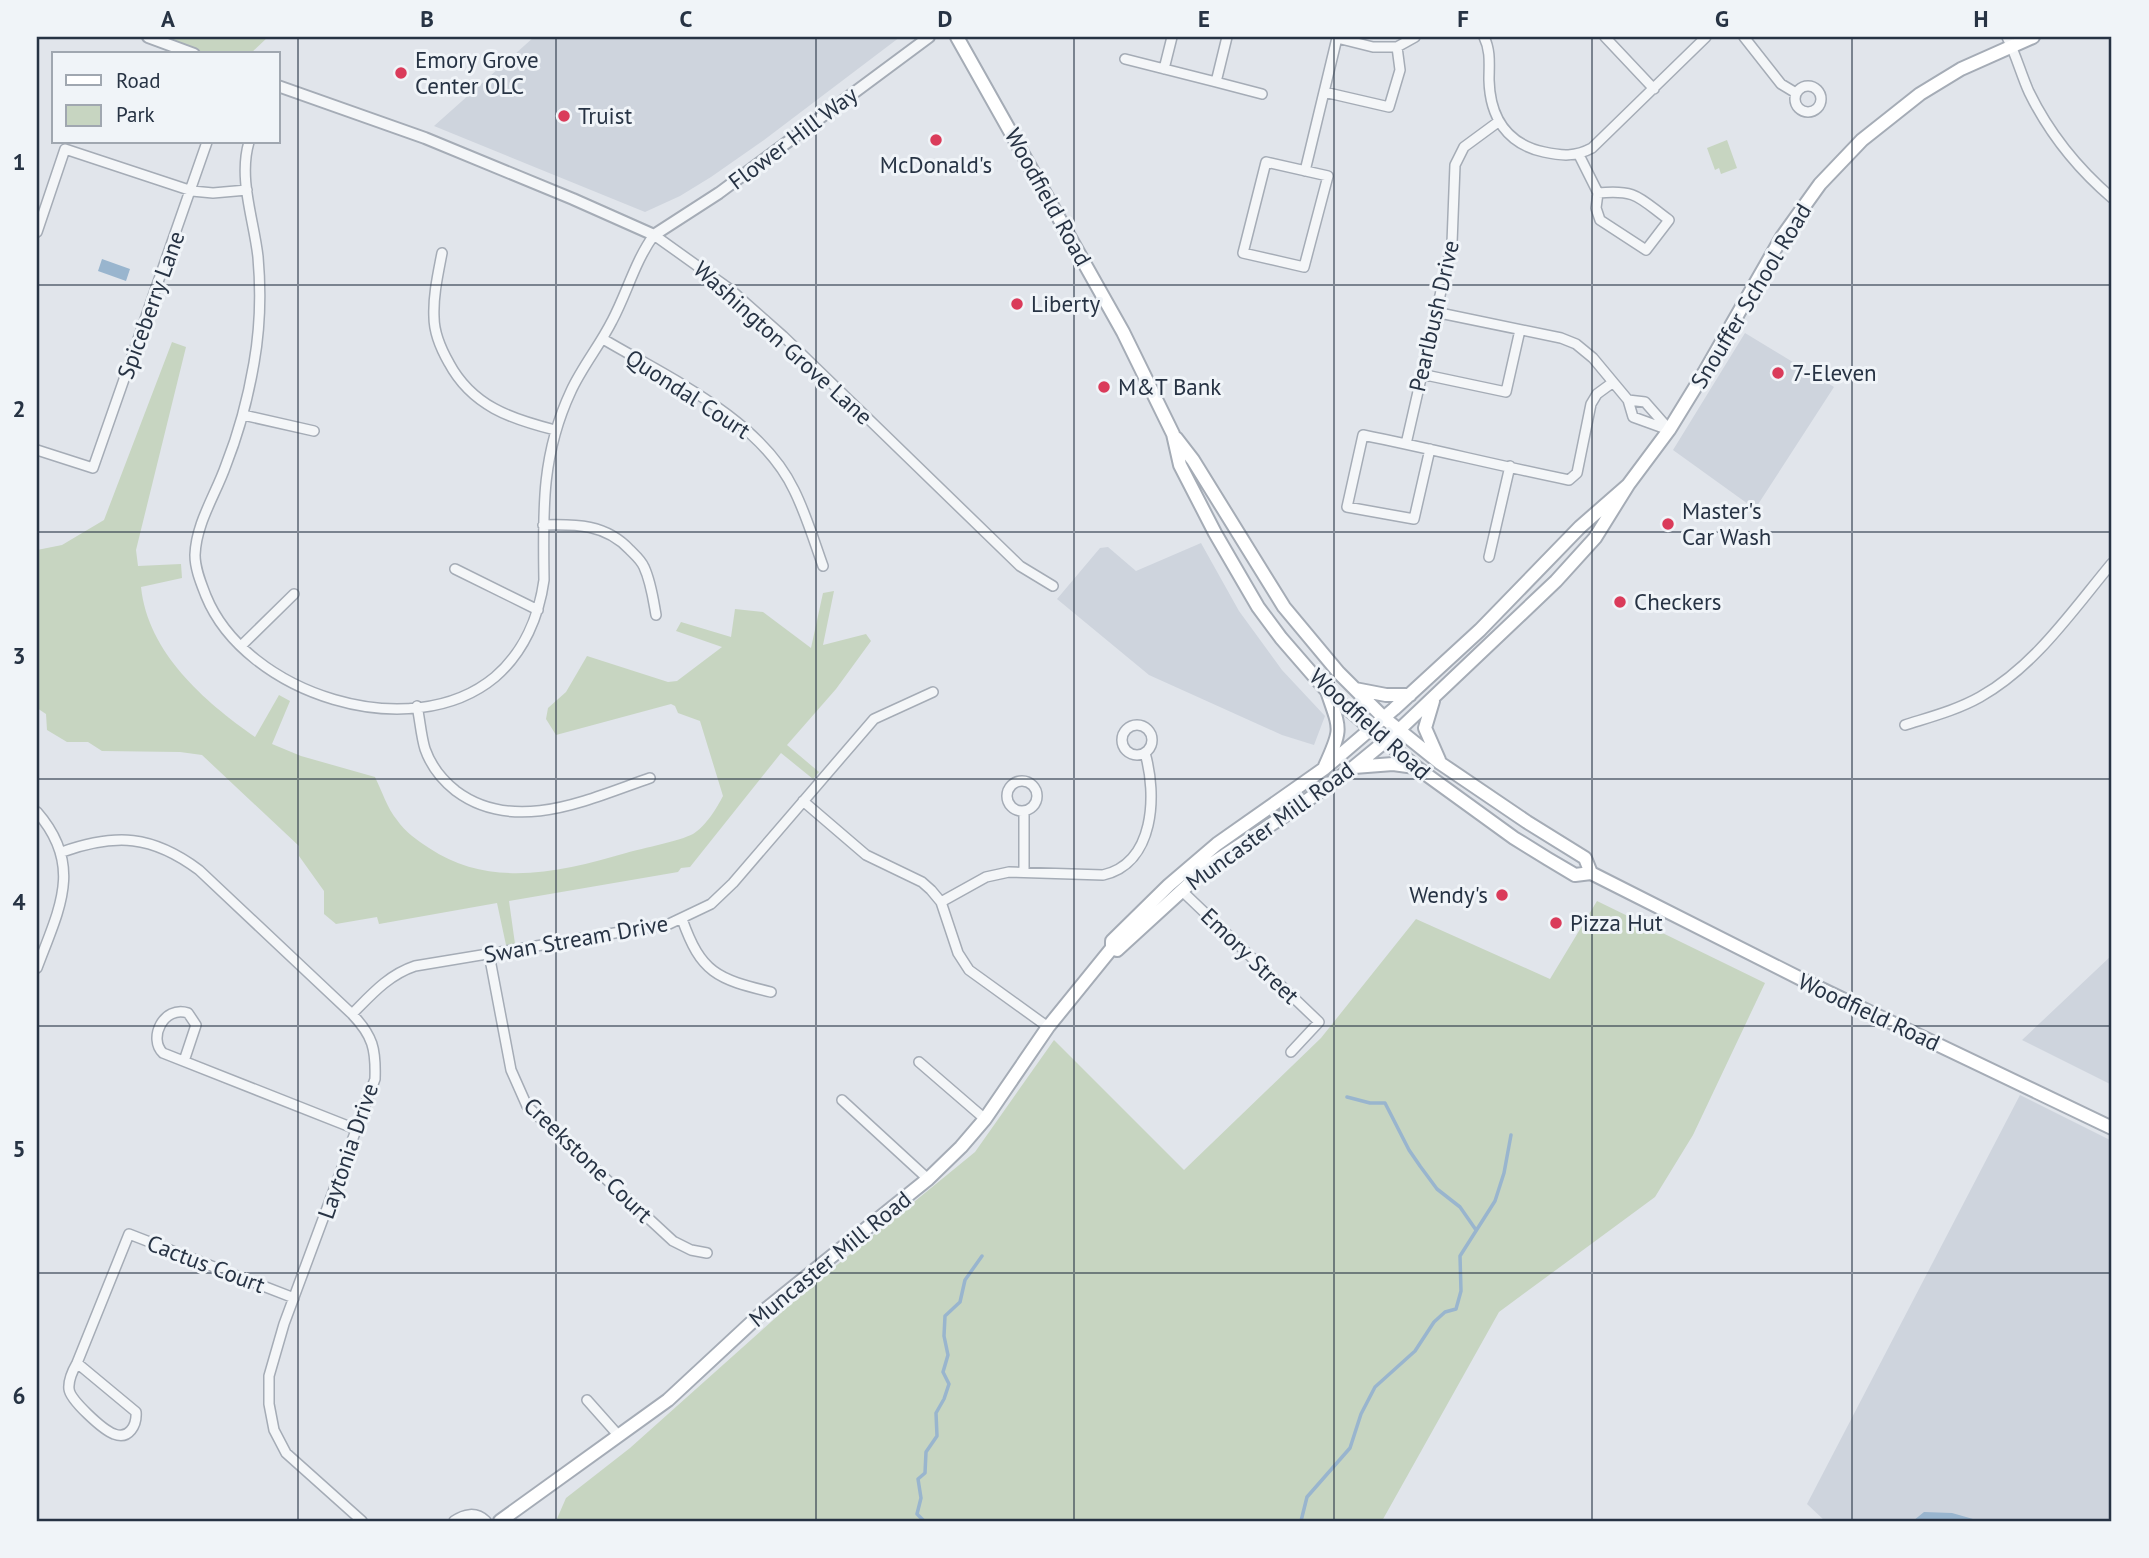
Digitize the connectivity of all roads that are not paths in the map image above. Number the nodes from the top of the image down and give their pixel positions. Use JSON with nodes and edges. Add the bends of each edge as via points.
{"nodes":[{"id":1,"x":148,"y":37,"type":"edge"},
{"id":2,"x":929,"y":37,"type":"edge"},
{"id":3,"x":957,"y":37,"type":"edge"},
{"id":4,"x":1172,"y":37,"type":"edge"},
{"id":5,"x":1227,"y":37,"type":"edge"},
{"id":6,"x":1416,"y":37,"type":"edge"},
{"id":7,"x":1484,"y":37,"type":"edge"},
{"id":8,"x":1605,"y":37,"type":"edge"},
{"id":9,"x":1706,"y":37,"type":"edge"},
{"id":10,"x":1744,"y":37,"type":"edge"},
{"id":11,"x":2033,"y":37,"type":"edge"},
{"id":12,"x":2010,"y":41,"type":"edge"},
{"id":13,"x":1396,"y":47,"type":"junction"},
{"id":14,"x":189,"y":52,"type":"edge"},
{"id":15,"x":1125,"y":59,"type":"dead end"},
{"id":16,"x":1164,"y":69,"type":"junction"},
{"id":17,"x":1216,"y":82,"type":"junction"},
{"id":18,"x":280,"y":87,"type":"edge"},
{"id":19,"x":1654,"y":89,"type":"junction"},
{"id":20,"x":1324,"y":92,"type":"junction"},
{"id":21,"x":1796,"y":93,"type":"dead end"},
{"id":22,"x":1262,"y":94,"type":"dead end"},
{"id":23,"x":1498,"y":122,"type":"junction"},
{"id":24,"x":207,"y":144,"type":"edge"},
{"id":25,"x":249,"y":144,"type":"edge"},
{"id":26,"x":1579,"y":155,"type":"junction"},
{"id":27,"x":1305,"y":171,"type":"junction"},
{"id":28,"x":247,"y":190,"type":"junction"},
{"id":29,"x":192,"y":191,"type":"junction"},
{"id":30,"x":1598,"y":193,"type":"junction"},
{"id":31,"x":2112,"y":198,"type":"edge"},
{"id":32,"x":37,"y":232,"type":"edge"},
{"id":33,"x":654,"y":235,"type":"junction"},
{"id":34,"x":442,"y":253,"type":"dead end"},
{"id":35,"x":1435,"y":312,"type":"junction"},
{"id":36,"x":1520,"y":330,"type":"junction"},
{"id":37,"x":603,"y":339,"type":"junction"},
{"id":38,"x":1421,"y":374,"type":"junction"},
{"id":39,"x":1612,"y":383,"type":"junction"},
{"id":40,"x":1628,"y":400,"type":"junction"},
{"id":41,"x":243,"y":415,"type":"junction"},
{"id":42,"x":555,"y":430,"type":"junction"},
{"id":43,"x":1669,"y":430,"type":"junction"},
{"id":44,"x":314,"y":431,"type":"dead end"},
{"id":45,"x":1173,"y":434,"type":"junction"},
{"id":46,"x":1406,"y":444,"type":"junction"},
{"id":47,"x":1430,"y":449,"type":"junction"},
{"id":48,"x":37,"y":450,"type":"edge"},
{"id":49,"x":1510,"y":466,"type":"junction"},
{"id":50,"x":1628,"y":485,"type":"junction"},
{"id":51,"x":543,"y":525,"type":"junction"},
{"id":52,"x":1489,"y":557,"type":"dead end"},
{"id":53,"x":2112,"y":564,"type":"edge"},
{"id":54,"x":824,"y":566,"type":"dead end"},
{"id":55,"x":455,"y":569,"type":"dead end"},
{"id":56,"x":1053,"y":586,"type":"dead end"},
{"id":57,"x":294,"y":594,"type":"dead end"},
{"id":58,"x":538,"y":610,"type":"junction"},
{"id":59,"x":656,"y":615,"type":"dead end"},
{"id":60,"x":241,"y":646,"type":"junction"},
{"id":61,"x":1355,"y":689,"type":"junction"},
{"id":62,"x":1327,"y":691,"type":"junction"},
{"id":63,"x":933,"y":692,"type":"dead end"},
{"id":64,"x":1410,"y":695,"type":"junction"},
{"id":65,"x":1435,"y":697,"type":"junction"},
{"id":66,"x":417,"y":706,"type":"junction"},
{"id":67,"x":1384,"y":718,"type":"junction"},
{"id":68,"x":1905,"y":725,"type":"dead end"},
{"id":69,"x":1371,"y":729,"type":"junction"},
{"id":70,"x":1399,"y":730,"type":"junction"},
{"id":71,"x":1385,"y":741,"type":"junction"},
{"id":72,"x":1145,"y":753,"type":"dead end"},
{"id":73,"x":1440,"y":763,"type":"junction"},
{"id":74,"x":1354,"y":767,"type":"junction"},
{"id":75,"x":1416,"y":767,"type":"junction"},
{"id":76,"x":1325,"y":768,"type":"junction"},
{"id":77,"x":650,"y":778,"type":"dead end"},
{"id":78,"x":803,"y":801,"type":"junction"},
{"id":79,"x":1024,"y":811,"type":"dead end"},
{"id":80,"x":37,"y":812,"type":"edge"},
{"id":81,"x":62,"y":852,"type":"junction"},
{"id":82,"x":1024,"y":872,"type":"junction"},
{"id":83,"x":1591,"y":873,"type":"junction"},
{"id":84,"x":1181,"y":890,"type":"junction"},
{"id":85,"x":941,"y":902,"type":"junction"},
{"id":86,"x":682,"y":919,"type":"junction"},
{"id":87,"x":1112,"y":948,"type":"junction"},
{"id":88,"x":489,"y":954,"type":"junction"},
{"id":89,"x":37,"y":968,"type":"edge"},
{"id":90,"x":771,"y":992,"type":"dead end"},
{"id":91,"x":352,"y":1014,"type":"junction"},
{"id":92,"x":1048,"y":1027,"type":"junction"},
{"id":93,"x":1291,"y":1052,"type":"dead end"},
{"id":94,"x":184,"y":1061,"type":"junction"},
{"id":95,"x":919,"y":1062,"type":"dead end"},
{"id":96,"x":842,"y":1100,"type":"dead end"},
{"id":97,"x":985,"y":1119,"type":"junction"},
{"id":98,"x":2112,"y":1128,"type":"edge"},
{"id":99,"x":358,"y":1130,"type":"junction"},
{"id":100,"x":928,"y":1179,"type":"junction"},
{"id":101,"x":707,"y":1253,"type":"dead end"},
{"id":102,"x":295,"y":1298,"type":"junction"},
{"id":103,"x":77,"y":1363,"type":"junction"},
{"id":104,"x":587,"y":1400,"type":"dead end"},
{"id":105,"x":619,"y":1436,"type":"junction"},
{"id":106,"x":362,"y":1521,"type":"edge"},
{"id":107,"x":454,"y":1521,"type":"edge"},
{"id":108,"x":486,"y":1521,"type":"edge"},
{"id":109,"x":500,"y":1521,"type":"edge"}],
"edges":[{"from":1,"to":14,"type":"street"},
{"from":2,"to":33,"type":"street","name":"Flower Hill Way","via":[[719,193]]},
{"from":3,"to":45,"type":"main road","name":"Woodfield Road","via":[[1123,332]]},
{"from":4,"to":16,"type":"street"},
{"from":5,"to":17,"type":"street"},
{"from":6,"to":13,"type":"street"},
{"from":7,"to":23,"type":"street","via":[[1490,97]]},
{"from":8,"to":19,"type":"street"},
{"from":9,"to":19,"type":"street"},
{"from":10,"to":21,"type":"street","via":[[1781,84]]},
{"from":11,"to":12,"type":"main road","name":"Snouffer School Road"},
{"from":12,"to":31,"type":"street","via":[[2028,90],[2058,142]]},
{"from":12,"to":43,"type":"main road","name":"Snouffer School Road","via":[[1898,110],[1820,184],[1782,237]]},
{"from":13,"to":20,"type":"street","via":[[1337,38]]},
{"from":13,"to":20,"type":"street","via":[[1400,70],[1390,107]]},
{"from":15,"to":16,"type":"street"},
{"from":16,"to":17,"type":"street"},
{"from":17,"to":22,"type":"street"},
{"from":18,"to":33,"type":"street","name":"Washington Grove Lane","via":[[425,138]]},
{"from":19,"to":26,"type":"street"},
{"from":20,"to":27,"type":"street"},
{"from":23,"to":26,"type":"street","via":[[1512,138],[1534,150]]},
{"from":23,"to":35,"type":"street","name":"Pearlbush Drive","via":[[1464,147],[1455,165],[1452,243]]},
{"from":24,"to":29,"type":"street","name":"Spiceberry Lane"},
{"from":25,"to":28,"type":"street"},
{"from":26,"to":30,"type":"street"},
{"from":27,"to":27,"type":"street","via":[[1328,176],[1304,267],[1242,253],[1266,162]]},
{"from":28,"to":29,"type":"street"},
{"from":28,"to":41,"type":"street","via":[[258,257],[259,307]]},
{"from":29,"to":32,"type":"street","via":[[65,149]]},
{"from":29,"to":48,"type":"street","name":"Spiceberry Lane","via":[[93,468]]},
{"from":30,"to":30,"type":"street","via":[[1600,220],[1646,250],[1669,220],[1633,194]]},
{"from":33,"to":37,"type":"street"},
{"from":33,"to":56,"type":"street","name":"Washington Grove Lane","via":[[731,290],[1020,566]]},
{"from":34,"to":42,"type":"street","via":[[433,320],[439,346],[457,378],[492,410]]},
{"from":35,"to":36,"type":"street"},
{"from":35,"to":38,"type":"street","name":"Pearlbush Drive"},
{"from":36,"to":38,"type":"street","via":[[1506,392]]},
{"from":36,"to":39,"type":"street","via":[[1576,344]]},
{"from":37,"to":42,"type":"street","via":[[572,388]]},
{"from":37,"to":54,"type":"street","name":"Quondal Court","via":[[730,416],[755,438],[794,489]]},
{"from":38,"to":46,"type":"street","name":"Pearlbush Drive"},
{"from":39,"to":40,"type":"street"},
{"from":39,"to":49,"type":"street","via":[[1591,404],[1574,477],[1569,480]]},
{"from":40,"to":43,"type":"street","via":[[1645,402]]},
{"from":40,"to":43,"type":"street","via":[[1633,417]]},
{"from":41,"to":44,"type":"street"},
{"from":41,"to":60,"type":"street","via":[[201,526],[195,555],[207,600]]},
{"from":42,"to":51,"type":"street","via":[[544,484]]},
{"from":43,"to":50,"type":"main road","name":"Snouffer School Road"},
{"from":45,"to":61,"type":"main road","name":"Woodfield Road","via":[[1284,607]]},
{"from":45,"to":62,"type":"main road","name":"Woodfield Road","via":[[1180,465],[1238,574],[1281,638]]},
{"from":46,"to":47,"type":"street"},
{"from":46,"to":47,"type":"street","via":[[1363,435],[1347,507],[1413,519]]},
{"from":47,"to":49,"type":"street"},
{"from":49,"to":52,"type":"street"},
{"from":50,"to":64,"type":"main road","name":"Snouffer School Road"},
{"from":50,"to":65,"type":"main road","name":"Snouffer School Road","via":[[1595,538]]},
{"from":51,"to":58,"type":"street","via":[[544,580]]},
{"from":51,"to":59,"type":"street","via":[[592,527],[625,544],[643,563]]},
{"from":53,"to":68,"type":"street","via":[[2034,657],[2006,681],[1960,707]]},
{"from":55,"to":58,"type":"street"},
{"from":57,"to":60,"type":"street"},
{"from":58,"to":66,"type":"street","via":[[524,644],[495,677],[461,696]]},
{"from":60,"to":66,"type":"street","via":[[274,673],[313,694],[384,709]]},
{"from":61,"to":64,"type":"main road"},
{"from":61,"to":67,"type":"main road","name":"Woodfield Road"},
{"from":62,"to":69,"type":"main road","name":"Woodfield Road"},
{"from":62,"to":76,"type":"main road","via":[[1339,731]]},
{"from":63,"to":78,"type":"street","name":"Swan Stream Drive","via":[[874,719]]},
{"from":64,"to":67,"type":"main road","name":"Snouffer School Road"},
{"from":65,"to":70,"type":"main road","name":"Snouffer School Road"},
{"from":65,"to":73,"type":"main road","via":[[1425,728]]},
{"from":66,"to":77,"type":"street","via":[[425,748],[437,772],[447,785],[485,808],[514,813],[554,810]]},
{"from":67,"to":69,"type":"main road","name":"Muncaster Mill Road"},
{"from":67,"to":70,"type":"main road","name":"Woodfield Road"},
{"from":69,"to":71,"type":"main road","name":"Woodfield Road"},
{"from":69,"to":76,"type":"main road","name":"Muncaster Mill Road"},
{"from":70,"to":71,"type":"main road","name":"Muncaster Mill Road"},
{"from":70,"to":73,"type":"main road","name":"Woodfield Road"},
{"from":71,"to":74,"type":"main road","name":"Muncaster Mill Road"},
{"from":71,"to":75,"type":"main road","name":"Woodfield Road"},
{"from":72,"to":82,"type":"street","via":[[1150,783],[1147,830],[1125,865],[1103,875]]},
{"from":73,"to":83,"type":"main road","name":"Woodfield Road","via":[[1585,858]]},
{"from":74,"to":75,"type":"main road"},
{"from":74,"to":84,"type":"main road","name":"Muncaster Mill Road","via":[[1231,850]]},
{"from":75,"to":83,"type":"main road","name":"Woodfield Road","via":[[1548,859],[1575,875]]},
{"from":76,"to":87,"type":"main road","name":"Muncaster Mill Road","via":[[1186,870],[1112,941]]},
{"from":78,"to":85,"type":"street","via":[[866,855],[922,882]]},
{"from":78,"to":86,"type":"street","name":"Swan Stream Drive","via":[[733,883],[711,904]]},
{"from":79,"to":82,"type":"street"},
{"from":80,"to":81,"type":"street"},
{"from":81,"to":89,"type":"street","via":[[59,910]]},
{"from":81,"to":91,"type":"street","name":"Laytonia Drive","via":[[117,839],[159,846],[178,855]]},
{"from":82,"to":85,"type":"street","via":[[986,877]]},
{"from":83,"to":98,"type":"main road","name":"Woodfield Road"},
{"from":84,"to":87,"type":"main road","name":"Muncaster Mill Road","via":[[1117,950]]},
{"from":84,"to":93,"type":"street","name":"Emory Street","via":[[1319,1022]]},
{"from":85,"to":92,"type":"street","via":[[958,953],[969,970]]},
{"from":86,"to":88,"type":"street","name":"Swan Stream Drive"},
{"from":86,"to":90,"type":"street","via":[[692,947],[709,970],[732,983]]},
{"from":87,"to":92,"type":"main road","name":"Muncaster Mill Road"},
{"from":88,"to":91,"type":"street","name":"Swan Stream Drive","via":[[401,971]]},
{"from":88,"to":101,"type":"street","name":"Creekstone Court","via":[[511,1070],[527,1106],[673,1241]]},
{"from":91,"to":99,"type":"street","name":"Laytonia Drive","via":[[373,1043],[376,1060],[375,1079]]},
{"from":92,"to":97,"type":"main road","name":"Muncaster Mill Road"},
{"from":94,"to":94,"type":"street","via":[[196,1025],[188,1013],[178,1010],[167,1016],[156,1041],[163,1053]]},
{"from":94,"to":99,"type":"street"},
{"from":95,"to":97,"type":"street"},
{"from":96,"to":100,"type":"street"},
{"from":97,"to":100,"type":"main road","name":"Muncaster Mill Road"},
{"from":99,"to":102,"type":"street","name":"Laytonia Drive"},
{"from":100,"to":105,"type":"main road","name":"Muncaster Mill Road","via":[[765,1310],[668,1400]]},
{"from":102,"to":103,"type":"street","name":"Cactus Court","via":[[129,1234]]},
{"from":102,"to":106,"type":"street","name":"Laytonia Drive","via":[[269,1376],[274,1430],[286,1452]]},
{"from":103,"to":103,"type":"street","name":"Cactus Court","via":[[136,1412],[133,1429],[124,1435],[113,1434],[74,1401],[69,1389]]},
{"from":104,"to":105,"type":"street"},
{"from":105,"to":109,"type":"main road","name":"Muncaster Mill Road"},
{"from":107,"to":108,"type":"street","via":[[472,1514]]}]}
